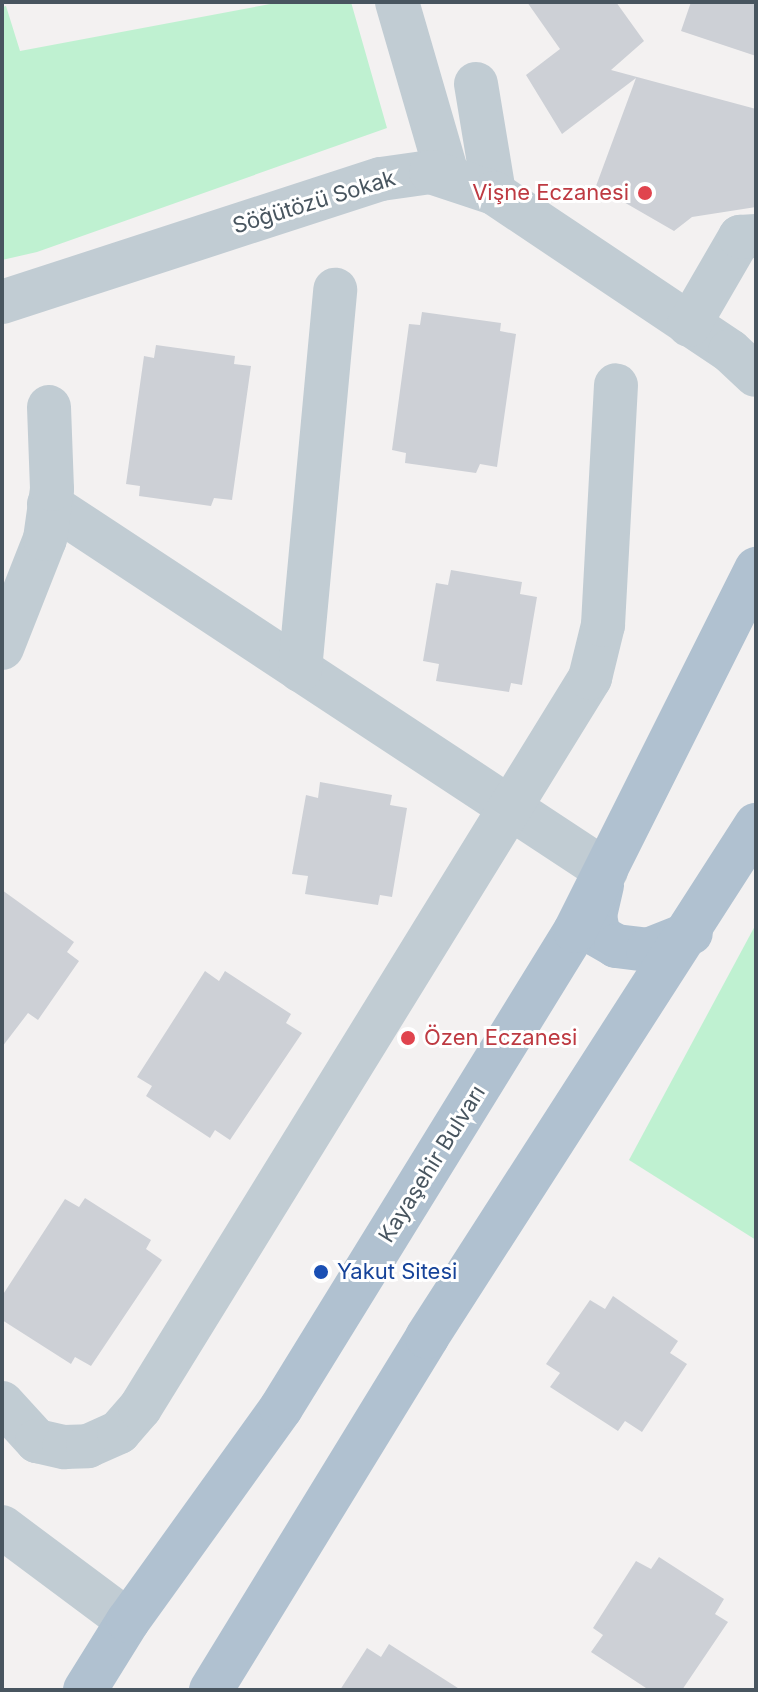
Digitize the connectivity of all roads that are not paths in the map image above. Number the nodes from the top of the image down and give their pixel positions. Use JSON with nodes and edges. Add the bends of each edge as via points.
{"nodes":[{"id":1,"x":372,"y":2,"type":"edge"},
{"id":2,"x":397,"y":2,"type":"edge"},
{"id":3,"x":476,"y":84,"type":"dead end"},
{"id":4,"x":434,"y":173,"type":"junction"},
{"id":5,"x":494,"y":193,"type":"junction"},
{"id":6,"x":756,"y":236,"type":"edge"},
{"id":7,"x":335,"y":290,"type":"dead end"},
{"id":8,"x":2,"y":302,"type":"edge"},
{"id":9,"x":689,"y":325,"type":"junction"},
{"id":10,"x":747,"y":359,"type":"edge"},
{"id":11,"x":616,"y":385,"type":"dead end"},
{"id":12,"x":49,"y":407,"type":"dead end"},
{"id":13,"x":49,"y":504,"type":"junction"},
{"id":14,"x":756,"y":569,"type":"edge"},
{"id":15,"x":2,"y":648,"type":"edge"},
{"id":16,"x":300,"y":670,"type":"junction"},
{"id":17,"x":508,"y":808,"type":"junction"},
{"id":18,"x":756,"y":825,"type":"edge"},
{"id":19,"x":606,"y":871,"type":"junction"},
{"id":20,"x":691,"y":933,"type":"junction"},
{"id":21,"x":2,"y":1403,"type":"edge"},
{"id":22,"x":2,"y":1527,"type":"edge"},
{"id":23,"x":128,"y":1621,"type":"junction"},
{"id":24,"x":85,"y":1690,"type":"edge"},
{"id":25,"x":211,"y":1690,"type":"edge"}],
"edges":[{"from":1,"to":4,"type":"street"},
{"from":2,"to":4,"type":"street"},
{"from":3,"to":5,"type":"street"},
{"from":4,"to":5,"type":"street"},
{"from":4,"to":8,"type":"street","name":"Söğütözü Sokak","via":[[381,179]]},
{"from":5,"to":9,"type":"street"},
{"from":6,"to":9,"type":"street","via":[[740,237]]},
{"from":7,"to":16,"type":"street"},
{"from":9,"to":10,"type":"street"},
{"from":11,"to":17,"type":"street","via":[[603,625],[593,665]]},
{"from":12,"to":13,"type":"street"},
{"from":13,"to":15,"type":"street","via":[[45,539]]},
{"from":13,"to":16,"type":"street"},
{"from":14,"to":19,"type":"main road","name":"Kayaşehir Bulvarı"},
{"from":16,"to":17,"type":"street"},
{"from":17,"to":19,"type":"street"},
{"from":17,"to":21,"type":"street","via":[[140,1408],[119,1432],[88,1446],[64,1447],[37,1441]]},
{"from":18,"to":20,"type":"main road"},
{"from":19,"to":20,"type":"main road","via":[[595,916],[599,936],[616,946],[648,950]]},
{"from":19,"to":23,"type":"main road","name":"Kayaşehir Bulvarı","via":[[502,1053],[281,1408]]},
{"from":20,"to":25,"type":"main road","via":[[427,1337]]},
{"from":22,"to":23,"type":"street"},
{"from":23,"to":24,"type":"main road","name":"Kayaşehir Bulvarı"}]}
